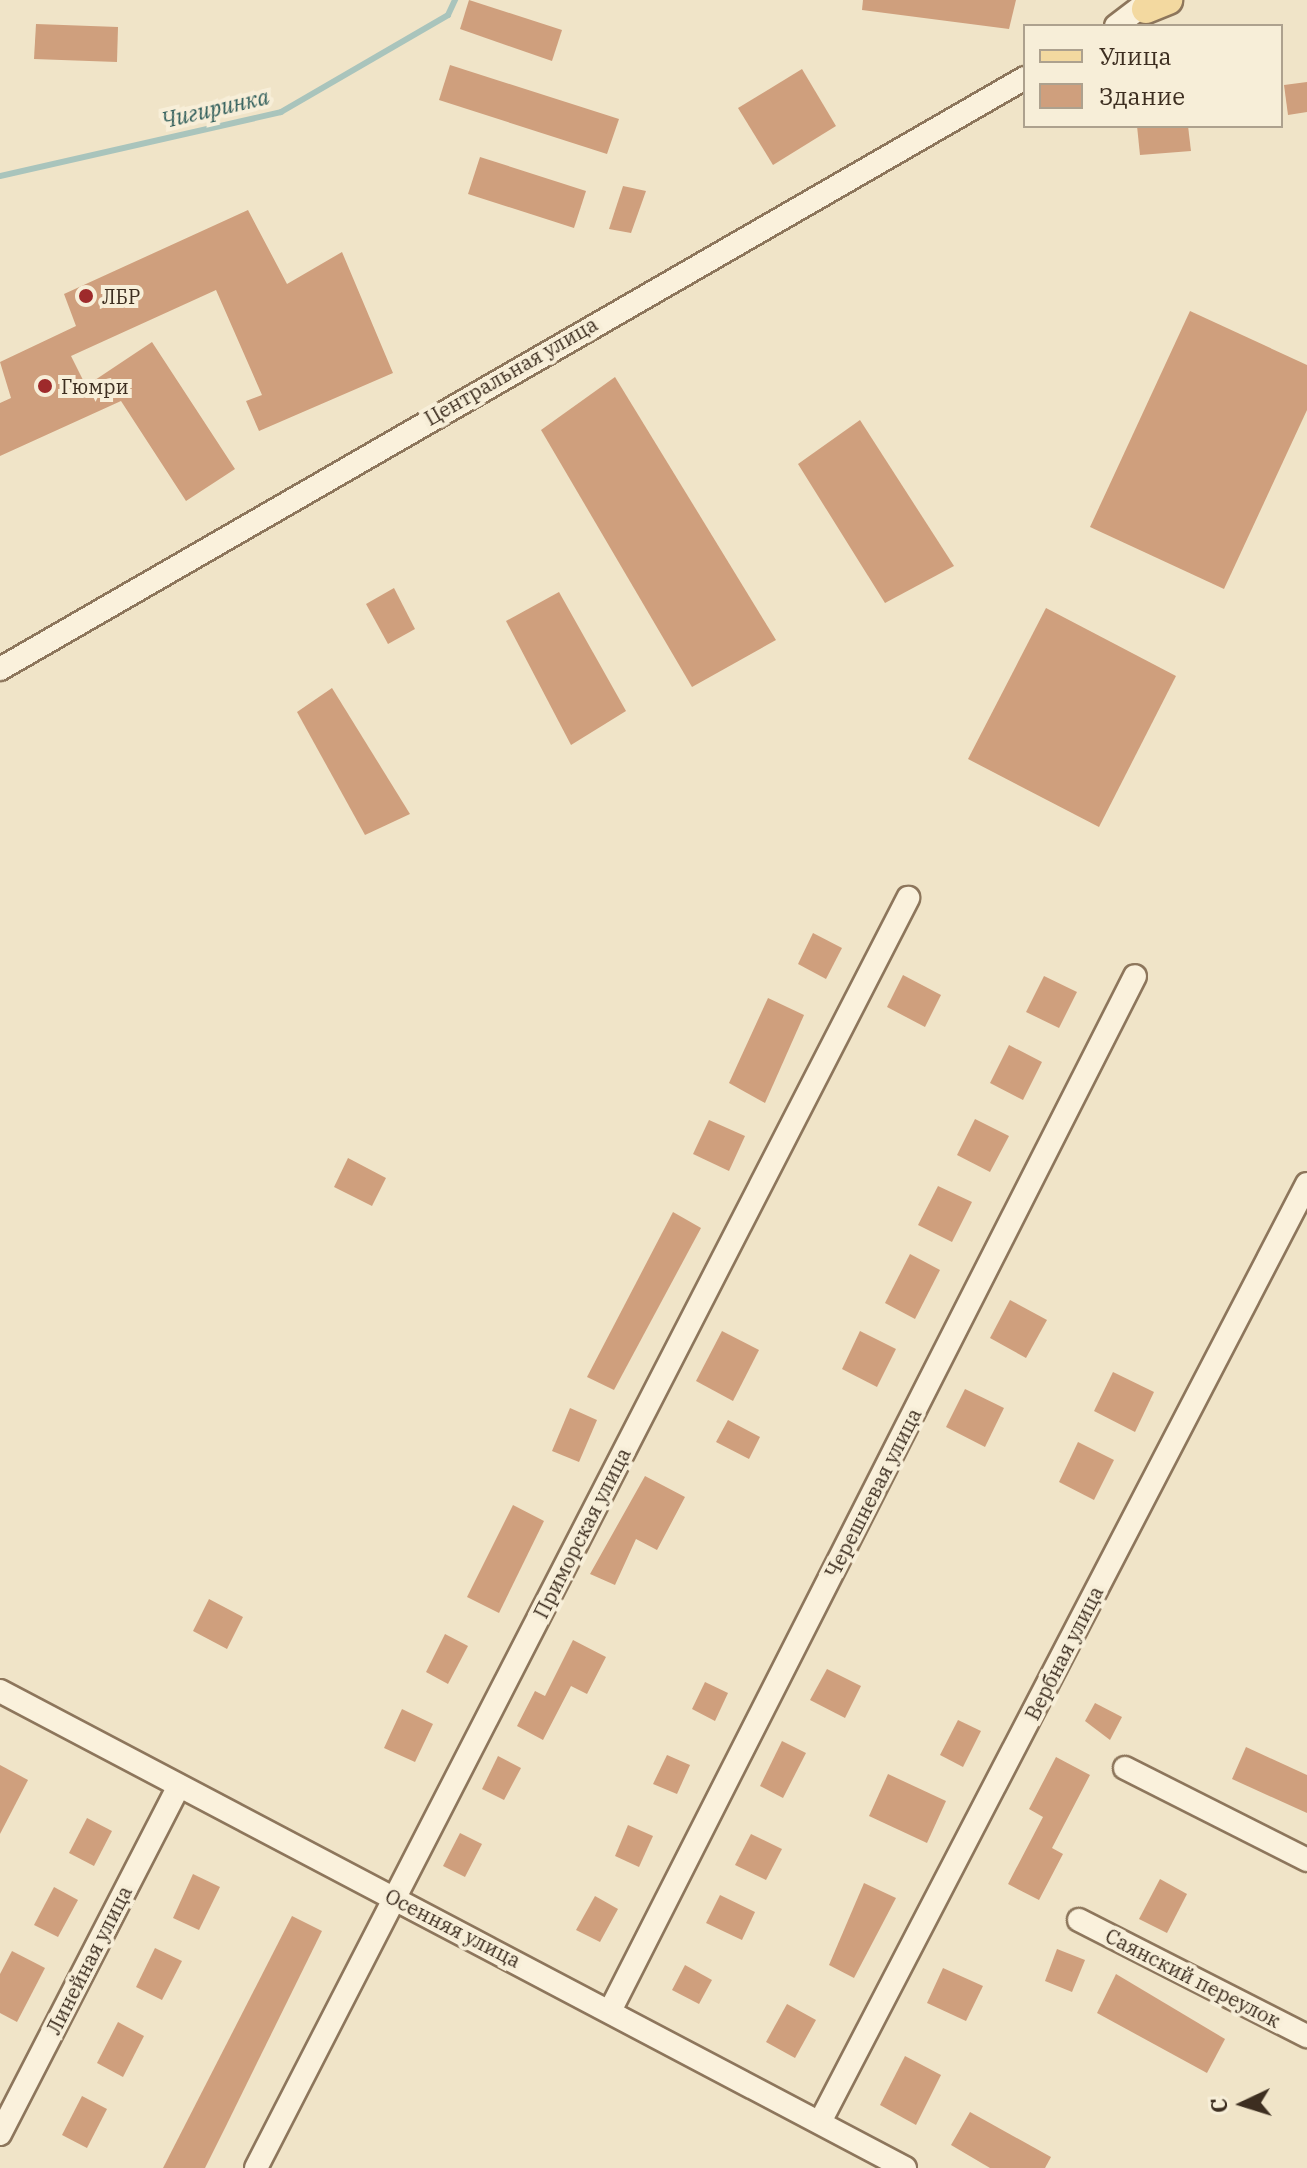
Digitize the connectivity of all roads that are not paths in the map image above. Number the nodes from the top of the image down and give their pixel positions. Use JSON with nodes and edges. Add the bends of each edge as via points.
{"nodes":[{"id":1,"x":1153,"y":2,"type":"edge"},
{"id":2,"x":1119,"y":24,"type":"edge"},
{"id":3,"x":1023,"y":79,"type":"edge"},
{"id":4,"x":0,"y":669,"type":"edge"},
{"id":5,"x":908,"y":898,"type":"dead end"},
{"id":6,"x":1135,"y":976,"type":"dead end"},
{"id":7,"x":1307,"y":1184,"type":"edge"},
{"id":8,"x":0,"y":1691,"type":"edge"},
{"id":9,"x":1125,"y":1768,"type":"dead end"},
{"id":10,"x":179,"y":1786,"type":"junction"},
{"id":11,"x":1307,"y":1860,"type":"edge"},
{"id":12,"x":395,"y":1898,"type":"junction"},
{"id":13,"x":1079,"y":1920,"type":"dead end"},
{"id":14,"x":611,"y":2009,"type":"junction"},
{"id":15,"x":1307,"y":2036,"type":"edge"},
{"id":16,"x":820,"y":2122,"type":"junction"},
{"id":17,"x":0,"y":2134,"type":"edge"},
{"id":18,"x":256,"y":2168,"type":"edge"},
{"id":19,"x":905,"y":2168,"type":"edge"}],
"edges":[{"from":1,"to":2,"type":"street"},
{"from":3,"to":4,"type":"street","name":"Центральная улица"},
{"from":5,"to":12,"type":"street","name":"Приморская улица"},
{"from":6,"to":14,"type":"street","name":"Черешневая улица"},
{"from":7,"to":16,"type":"street","name":"Вербная улица"},
{"from":8,"to":10,"type":"street","name":"Осенняя улица"},
{"from":9,"to":11,"type":"street"},
{"from":10,"to":12,"type":"street","name":"Осенняя улица"},
{"from":10,"to":17,"type":"street","name":"Линейная улица"},
{"from":12,"to":14,"type":"street","name":"Осенняя улица"},
{"from":12,"to":18,"type":"street","name":"Приморская улица"},
{"from":13,"to":15,"type":"street","name":"Саянский переулок"},
{"from":14,"to":16,"type":"street","name":"Осенняя улица"},
{"from":16,"to":19,"type":"street","name":"Осенняя улица"}]}
